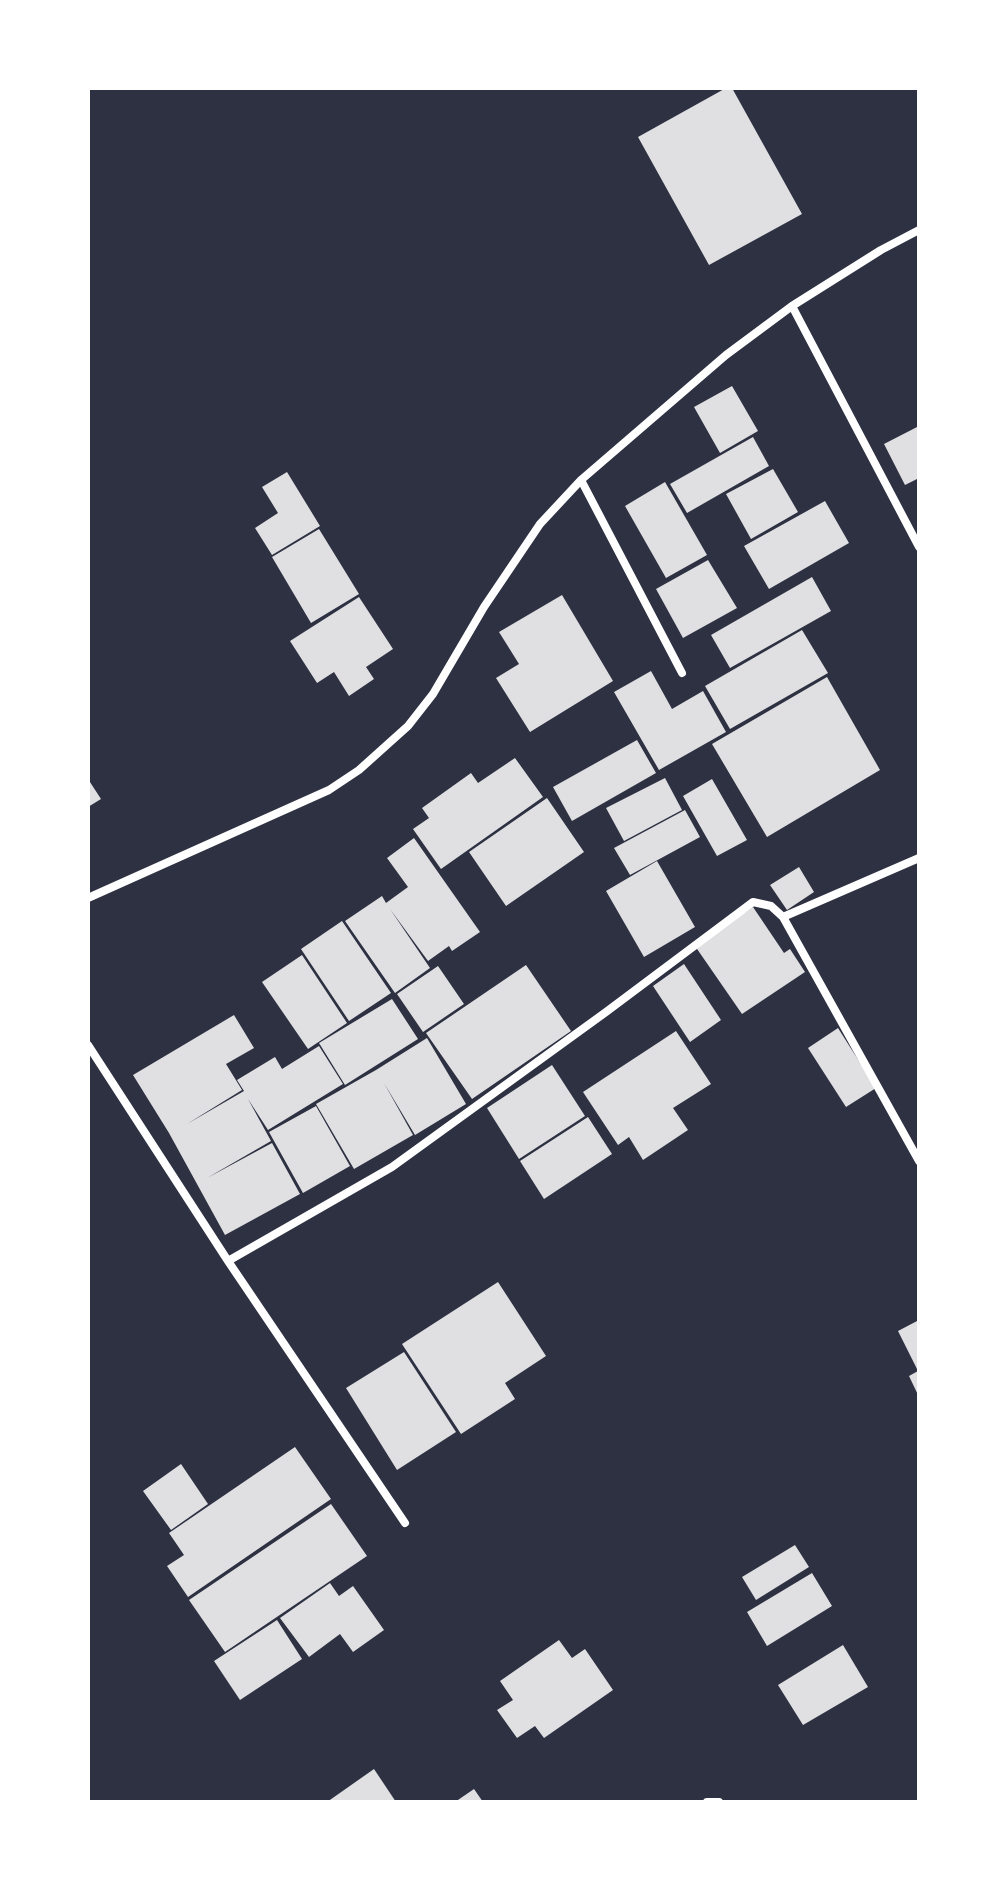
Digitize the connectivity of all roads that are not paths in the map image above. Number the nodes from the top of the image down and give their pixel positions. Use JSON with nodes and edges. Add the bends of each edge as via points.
{"nodes":[{"id":1,"x":919,"y":230,"type":"edge"},
{"id":2,"x":792,"y":306,"type":"junction"},
{"id":3,"x":581,"y":480,"type":"junction"},
{"id":4,"x":919,"y":547,"type":"edge"},
{"id":5,"x":682,"y":673,"type":"dead end"},
{"id":6,"x":919,"y":858,"type":"edge"},
{"id":7,"x":88,"y":898,"type":"edge"},
{"id":8,"x":783,"y":917,"type":"junction"},
{"id":9,"x":88,"y":1045,"type":"edge"},
{"id":10,"x":919,"y":1161,"type":"edge"},
{"id":11,"x":228,"y":1261,"type":"junction"},
{"id":12,"x":405,"y":1523,"type":"dead end"},
{"id":13,"x":707,"y":1802,"type":"edge"},
{"id":14,"x":719,"y":1802,"type":"edge"}],
"edges":[{"from":1,"to":2,"type":"street"},
{"from":2,"to":3,"type":"street","via":[[726,355]]},
{"from":2,"to":4,"type":"street"},
{"from":3,"to":5,"type":"street"},
{"from":3,"to":7,"type":"street","via":[[540,524],[433,694],[383,751],[329,790]]},
{"from":6,"to":8,"type":"street"},
{"from":8,"to":10,"type":"street"},
{"from":8,"to":11,"type":"street","via":[[761,902],[744,907],[392,1167]]},
{"from":9,"to":11,"type":"street"},
{"from":11,"to":12,"type":"street"},
{"from":13,"to":14,"type":"street"}]}
